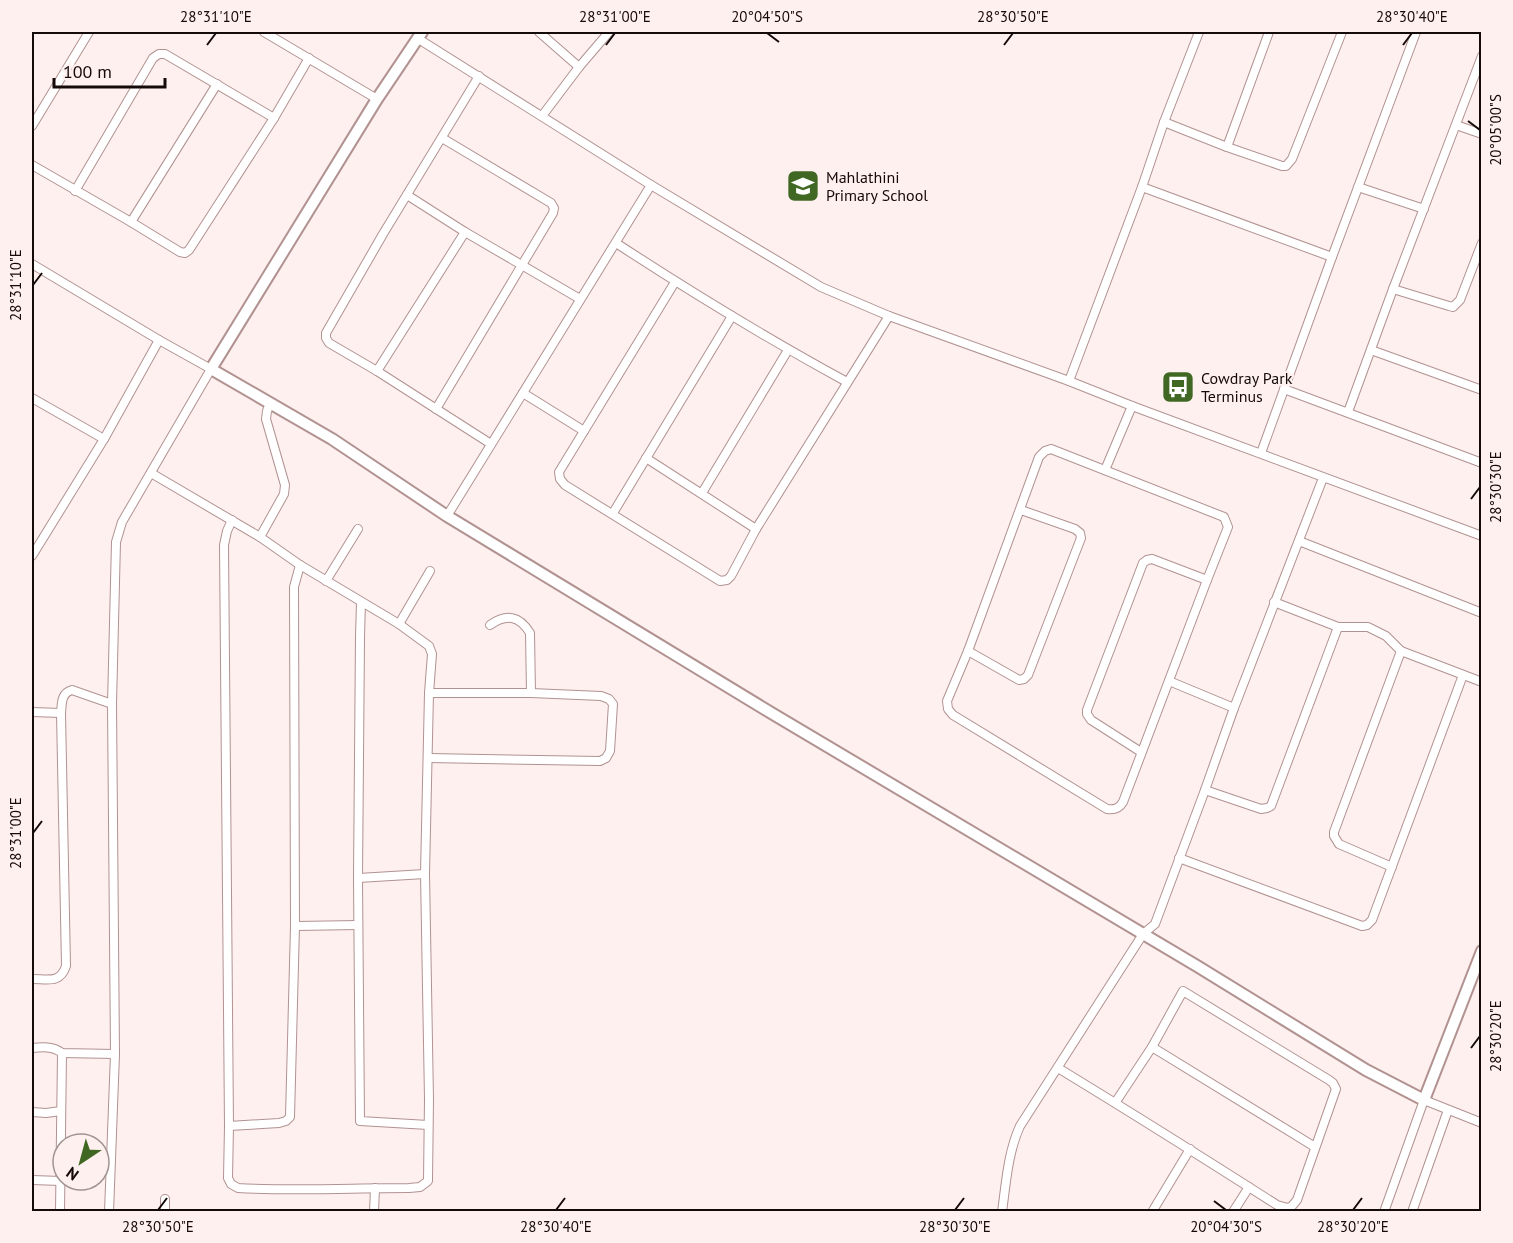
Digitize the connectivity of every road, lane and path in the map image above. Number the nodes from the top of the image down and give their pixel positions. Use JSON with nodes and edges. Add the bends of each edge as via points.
{"nodes":[{"id":1,"x":88,"y":32,"type":"edge"},
{"id":2,"x":264,"y":32,"type":"edge"},
{"id":3,"x":538,"y":32,"type":"edge"},
{"id":4,"x":609,"y":32,"type":"edge"},
{"id":5,"x":1198,"y":32,"type":"edge"},
{"id":6,"x":1269,"y":32,"type":"edge"},
{"id":7,"x":1342,"y":32,"type":"edge"},
{"id":8,"x":1416,"y":32,"type":"edge"},
{"id":9,"x":420,"y":35,"type":"edge"},
{"id":10,"x":309,"y":58,"type":"junction"},
{"id":11,"x":1481,"y":59,"type":"edge"},
{"id":12,"x":579,"y":66,"type":"junction"},
{"id":13,"x":479,"y":76,"type":"junction"},
{"id":14,"x":217,"y":84,"type":"junction"},
{"id":15,"x":377,"y":99,"type":"junction"},
{"id":16,"x":542,"y":116,"type":"junction"},
{"id":17,"x":273,"y":118,"type":"junction"},
{"id":18,"x":1164,"y":122,"type":"junction"},
{"id":19,"x":1456,"y":125,"type":"junction"},
{"id":20,"x":32,"y":126,"type":"edge"},
{"id":21,"x":1482,"y":134,"type":"edge"},
{"id":22,"x":442,"y":138,"type":"junction"},
{"id":23,"x":1227,"y":147,"type":"junction"},
{"id":24,"x":32,"y":165,"type":"edge"},
{"id":25,"x":651,"y":185,"type":"junction"},
{"id":26,"x":1142,"y":187,"type":"junction"},
{"id":27,"x":1358,"y":187,"type":"junction"},
{"id":28,"x":75,"y":191,"type":"junction"},
{"id":29,"x":407,"y":195,"type":"junction"},
{"id":30,"x":1424,"y":209,"type":"junction"},
{"id":31,"x":131,"y":222,"type":"junction"},
{"id":32,"x":465,"y":232,"type":"junction"},
{"id":33,"x":616,"y":243,"type":"junction"},
{"id":34,"x":1482,"y":243,"type":"edge"},
{"id":35,"x":1332,"y":257,"type":"junction"},
{"id":36,"x":32,"y":264,"type":"edge"},
{"id":37,"x":523,"y":265,"type":"junction"},
{"id":38,"x":675,"y":282,"type":"junction"},
{"id":39,"x":1393,"y":289,"type":"junction"},
{"id":40,"x":580,"y":299,"type":"junction"},
{"id":41,"x":732,"y":316,"type":"junction"},
{"id":42,"x":889,"y":316,"type":"junction"},
{"id":43,"x":159,"y":340,"type":"junction"},
{"id":44,"x":788,"y":350,"type":"junction"},
{"id":45,"x":1371,"y":350,"type":"junction"},
{"id":46,"x":211,"y":369,"type":"junction"},
{"id":47,"x":377,"y":371,"type":"junction"},
{"id":48,"x":1069,"y":381,"type":"junction"},
{"id":49,"x":847,"y":382,"type":"junction"},
{"id":50,"x":1284,"y":389,"type":"junction"},
{"id":51,"x":1482,"y":390,"type":"edge"},
{"id":52,"x":523,"y":393,"type":"junction"},
{"id":53,"x":32,"y":398,"type":"edge"},
{"id":54,"x":270,"y":403,"type":"junction"},
{"id":55,"x":1132,"y":406,"type":"junction"},
{"id":56,"x":436,"y":409,"type":"junction"},
{"id":57,"x":1348,"y":412,"type":"junction"},
{"id":58,"x":584,"y":431,"type":"junction"},
{"id":59,"x":104,"y":439,"type":"junction"},
{"id":60,"x":491,"y":444,"type":"junction"},
{"id":61,"x":1261,"y":453,"type":"junction"},
{"id":62,"x":646,"y":458,"type":"junction"},
{"id":63,"x":1482,"y":463,"type":"edge"},
{"id":64,"x":1104,"y":470,"type":"junction"},
{"id":65,"x":151,"y":473,"type":"junction"},
{"id":66,"x":1323,"y":478,"type":"junction"},
{"id":67,"x":702,"y":493,"type":"junction"},
{"id":68,"x":1021,"y":510,"type":"junction"},
{"id":69,"x":613,"y":513,"type":"junction"},
{"id":70,"x":447,"y":516,"type":"junction"},
{"id":71,"x":232,"y":520,"type":"junction"},
{"id":72,"x":358,"y":529,"type":"dead end"},
{"id":73,"x":756,"y":529,"type":"junction"},
{"id":74,"x":1482,"y":536,"type":"edge"},
{"id":75,"x":260,"y":537,"type":"junction"},
{"id":76,"x":1299,"y":541,"type":"junction"},
{"id":77,"x":32,"y":556,"type":"edge"},
{"id":78,"x":300,"y":565,"type":"junction"},
{"id":79,"x":429,"y":571,"type":"dead end"},
{"id":80,"x":1207,"y":580,"type":"junction"},
{"id":81,"x":326,"y":581,"type":"junction"},
{"id":82,"x":361,"y":602,"type":"junction"},
{"id":83,"x":1274,"y":602,"type":"junction"},
{"id":84,"x":1482,"y":613,"type":"edge"},
{"id":85,"x":399,"y":624,"type":"junction"},
{"id":86,"x":489,"y":625,"type":"dead end"},
{"id":87,"x":1338,"y":627,"type":"junction"},
{"id":88,"x":968,"y":651,"type":"junction"},
{"id":89,"x":1401,"y":651,"type":"junction"},
{"id":90,"x":1463,"y":675,"type":"junction"},
{"id":91,"x":1169,"y":681,"type":"junction"},
{"id":92,"x":1482,"y":682,"type":"edge"},
{"id":93,"x":429,"y":693,"type":"junction"},
{"id":94,"x":531,"y":693,"type":"junction"},
{"id":95,"x":112,"y":704,"type":"junction"},
{"id":96,"x":1234,"y":708,"type":"junction"},
{"id":97,"x":32,"y":712,"type":"edge"},
{"id":98,"x":61,"y":713,"type":"junction"},
{"id":99,"x":1141,"y":752,"type":"junction"},
{"id":100,"x":428,"y":758,"type":"junction"},
{"id":101,"x":1205,"y":790,"type":"junction"},
{"id":102,"x":1179,"y":858,"type":"junction"},
{"id":103,"x":1392,"y":867,"type":"junction"},
{"id":104,"x":425,"y":874,"type":"junction"},
{"id":105,"x":358,"y":878,"type":"junction"},
{"id":106,"x":358,"y":925,"type":"junction"},
{"id":107,"x":296,"y":926,"type":"junction"},
{"id":108,"x":1143,"y":934,"type":"junction"},
{"id":109,"x":1482,"y":951,"type":"edge"},
{"id":110,"x":32,"y":979,"type":"edge"},
{"id":111,"x":32,"y":1047,"type":"edge"},
{"id":112,"x":1152,"y":1047,"type":"junction"},
{"id":113,"x":62,"y":1053,"type":"junction"},
{"id":114,"x":115,"y":1054,"type":"junction"},
{"id":115,"x":1058,"y":1068,"type":"junction"},
{"id":116,"x":1424,"y":1100,"type":"junction"},
{"id":117,"x":1115,"y":1103,"type":"junction"},
{"id":118,"x":1448,"y":1110,"type":"junction"},
{"id":119,"x":61,"y":1111,"type":"junction"},
{"id":120,"x":32,"y":1112,"type":"edge"},
{"id":121,"x":1482,"y":1123,"type":"edge"},
{"id":122,"x":428,"y":1125,"type":"junction"},
{"id":123,"x":230,"y":1126,"type":"junction"},
{"id":124,"x":61,"y":1132,"type":"edge"},
{"id":125,"x":1314,"y":1147,"type":"junction"},
{"id":126,"x":1190,"y":1149,"type":"junction"},
{"id":127,"x":32,"y":1180,"type":"edge"},
{"id":128,"x":51,"y":1181,"type":"edge"},
{"id":129,"x":1249,"y":1187,"type":"junction"},
{"id":130,"x":375,"y":1188,"type":"junction"},
{"id":131,"x":61,"y":1192,"type":"edge"},
{"id":132,"x":165,"y":1199,"type":"dead end"},
{"id":133,"x":60,"y":1212,"type":"edge"},
{"id":134,"x":109,"y":1212,"type":"edge"},
{"id":135,"x":165,"y":1212,"type":"edge"},
{"id":136,"x":374,"y":1212,"type":"edge"},
{"id":137,"x":1002,"y":1212,"type":"edge"},
{"id":138,"x":1152,"y":1212,"type":"edge"},
{"id":139,"x":1233,"y":1212,"type":"edge"},
{"id":140,"x":1384,"y":1212,"type":"edge"},
{"id":141,"x":1412,"y":1212,"type":"edge"}],
"edges":[{"from":1,"to":20,"type":"street"},
{"from":2,"to":10,"type":"street"},
{"from":3,"to":12,"type":"street"},
{"from":4,"to":12,"type":"street"},
{"from":5,"to":18,"type":"street"},
{"from":6,"to":23,"type":"street"},
{"from":7,"to":23,"type":"street","via":[[1290,163],[1282,166]]},
{"from":8,"to":27,"type":"street"},
{"from":9,"to":13,"type":"street"},
{"from":9,"to":15,"type":"street"},
{"from":10,"to":15,"type":"street"},
{"from":10,"to":17,"type":"street"},
{"from":11,"to":19,"type":"street"},
{"from":12,"to":16,"type":"street"},
{"from":13,"to":16,"type":"street"},
{"from":13,"to":22,"type":"street"},
{"from":14,"to":17,"type":"street"},
{"from":14,"to":28,"type":"street","via":[[165,54],[153,58]]},
{"from":14,"to":31,"type":"street"},
{"from":15,"to":46,"type":"street"},
{"from":16,"to":25,"type":"street"},
{"from":17,"to":31,"type":"street","via":[[185,253]]},
{"from":18,"to":23,"type":"street"},
{"from":18,"to":26,"type":"street"},
{"from":19,"to":21,"type":"street"},
{"from":19,"to":30,"type":"street"},
{"from":22,"to":29,"type":"street"},
{"from":22,"to":37,"type":"street","via":[[551,203],[553,213]]},
{"from":24,"to":28,"type":"street"},
{"from":25,"to":33,"type":"street"},
{"from":25,"to":42,"type":"street","via":[[821,287]]},
{"from":26,"to":35,"type":"street"},
{"from":26,"to":48,"type":"street"},
{"from":27,"to":30,"type":"street"},
{"from":27,"to":35,"type":"street"},
{"from":28,"to":31,"type":"street"},
{"from":29,"to":32,"type":"street"},
{"from":29,"to":47,"type":"street","via":[[326,333],[329,343]]},
{"from":30,"to":39,"type":"street"},
{"from":32,"to":37,"type":"street"},
{"from":32,"to":47,"type":"street"},
{"from":33,"to":38,"type":"street"},
{"from":33,"to":40,"type":"street"},
{"from":34,"to":39,"type":"street","via":[[1460,300],[1453,307]]},
{"from":35,"to":50,"type":"street"},
{"from":36,"to":43,"type":"street"},
{"from":37,"to":40,"type":"street"},
{"from":37,"to":56,"type":"street"},
{"from":38,"to":41,"type":"street"},
{"from":38,"to":58,"type":"street"},
{"from":39,"to":45,"type":"street"},
{"from":40,"to":52,"type":"street"},
{"from":41,"to":44,"type":"street"},
{"from":41,"to":62,"type":"street"},
{"from":42,"to":48,"type":"street"},
{"from":42,"to":49,"type":"street"},
{"from":43,"to":46,"type":"street"},
{"from":43,"to":59,"type":"street"},
{"from":44,"to":49,"type":"street"},
{"from":44,"to":67,"type":"street"},
{"from":45,"to":51,"type":"street"},
{"from":45,"to":57,"type":"street"},
{"from":46,"to":54,"type":"street"},
{"from":46,"to":65,"type":"street"},
{"from":47,"to":56,"type":"street"},
{"from":48,"to":55,"type":"street"},
{"from":49,"to":73,"type":"street"},
{"from":50,"to":57,"type":"street"},
{"from":50,"to":61,"type":"street"},
{"from":52,"to":58,"type":"street"},
{"from":52,"to":60,"type":"street"},
{"from":53,"to":59,"type":"street"},
{"from":54,"to":70,"type":"street","via":[[332,439]]},
{"from":54,"to":75,"type":"street","via":[[266,419],[285,485]]},
{"from":55,"to":61,"type":"street"},
{"from":55,"to":64,"type":"street"},
{"from":56,"to":60,"type":"street"},
{"from":57,"to":63,"type":"street"},
{"from":58,"to":69,"type":"street","via":[[560,472],[560,479]]},
{"from":59,"to":77,"type":"street"},
{"from":60,"to":70,"type":"street"},
{"from":61,"to":66,"type":"street"},
{"from":62,"to":67,"type":"street"},
{"from":62,"to":69,"type":"street"},
{"from":64,"to":68,"type":"street","via":[[1052,449],[1045,451],[1039,457]]},
{"from":64,"to":80,"type":"street","via":[[1224,517],[1228,527]]},
{"from":65,"to":71,"type":"street"},
{"from":65,"to":95,"type":"street","via":[[122,522],[116,542]]},
{"from":66,"to":74,"type":"street"},
{"from":66,"to":76,"type":"street"},
{"from":67,"to":73,"type":"street"},
{"from":68,"to":88,"type":"street"},
{"from":68,"to":88,"type":"street","via":[[1075,529],[1081,538],[1024,680]]},
{"from":69,"to":73,"type":"street","via":[[720,581],[731,576]]},
{"from":70,"to":108,"type":"street"},
{"from":71,"to":75,"type":"street"},
{"from":71,"to":123,"type":"street","via":[[224,545]]},
{"from":72,"to":81,"type":"street"},
{"from":75,"to":78,"type":"street"},
{"from":76,"to":83,"type":"street"},
{"from":76,"to":84,"type":"street"},
{"from":78,"to":81,"type":"street"},
{"from":78,"to":107,"type":"street","via":[[294,588]]},
{"from":79,"to":85,"type":"street"},
{"from":80,"to":91,"type":"street"},
{"from":80,"to":99,"type":"street","via":[[1152,560],[1143,562],[1087,710],[1091,720]]},
{"from":81,"to":82,"type":"street"},
{"from":82,"to":85,"type":"street"},
{"from":82,"to":105,"type":"street"},
{"from":83,"to":87,"type":"street"},
{"from":83,"to":96,"type":"street"},
{"from":85,"to":93,"type":"street","via":[[429,646]]},
{"from":86,"to":94,"type":"street","via":[[509,617],[526,626],[530,633]]},
{"from":87,"to":89,"type":"street","via":[[1368,627],[1386,636]]},
{"from":87,"to":101,"type":"street","via":[[1271,806],[1261,809]]},
{"from":88,"to":99,"type":"street","via":[[947,701],[953,715],[1107,809],[1120,806]]},
{"from":89,"to":90,"type":"street"},
{"from":89,"to":103,"type":"street","via":[[1334,832],[1339,844]]},
{"from":90,"to":92,"type":"street"},
{"from":90,"to":103,"type":"street"},
{"from":91,"to":96,"type":"street"},
{"from":91,"to":99,"type":"street"},
{"from":93,"to":94,"type":"street"},
{"from":93,"to":100,"type":"street"},
{"from":94,"to":100,"type":"street","via":[[609,699],[613,704],[610,751],[606,758]]},
{"from":95,"to":98,"type":"street","via":[[72,690],[63,695]]},
{"from":95,"to":114,"type":"street"},
{"from":96,"to":101,"type":"street"},
{"from":97,"to":98,"type":"street"},
{"from":98,"to":110,"type":"street","via":[[66,966],[63,975],[56,979]]},
{"from":100,"to":104,"type":"street"},
{"from":101,"to":102,"type":"street"},
{"from":102,"to":103,"type":"street","via":[[1362,926],[1372,920]]},
{"from":102,"to":108,"type":"street","via":[[1155,924]]},
{"from":104,"to":105,"type":"street"},
{"from":104,"to":122,"type":"street"},
{"from":105,"to":106,"type":"street"},
{"from":106,"to":107,"type":"street"},
{"from":106,"to":122,"type":"street","via":[[360,1120]]},
{"from":107,"to":123,"type":"street","via":[[290,1117],[279,1123]]},
{"from":108,"to":115,"type":"street"},
{"from":108,"to":116,"type":"street","via":[[1366,1070]]},
{"from":109,"to":116,"type":"street"},
{"from":111,"to":113,"type":"street","via":[[48,1047]]},
{"from":112,"to":117,"type":"street"},
{"from":112,"to":125,"type":"street"},
{"from":112,"to":125,"type":"street","via":[[1183,991],[1268,1042],[1335,1086]]},
{"from":113,"to":114,"type":"street"},
{"from":113,"to":119,"type":"street"},
{"from":114,"to":134,"type":"street"},
{"from":115,"to":117,"type":"street"},
{"from":115,"to":137,"type":"street","via":[[1015,1136]]},
{"from":116,"to":118,"type":"street"},
{"from":116,"to":140,"type":"street"},
{"from":117,"to":126,"type":"street"},
{"from":118,"to":121,"type":"street"},
{"from":118,"to":141,"type":"street"},
{"from":119,"to":120,"type":"street"},
{"from":119,"to":124,"type":"street"},
{"from":122,"to":130,"type":"street","via":[[428,1181],[420,1187]]},
{"from":123,"to":130,"type":"street","via":[[228,1178],[238,1188]]},
{"from":125,"to":129,"type":"street","via":[[1292,1206],[1277,1205]]},
{"from":126,"to":129,"type":"street"},
{"from":126,"to":138,"type":"street"},
{"from":127,"to":128,"type":"street"},
{"from":129,"to":139,"type":"street"},
{"from":130,"to":136,"type":"street"},
{"from":131,"to":133,"type":"street"},
{"from":132,"to":135,"type":"street"}]}
